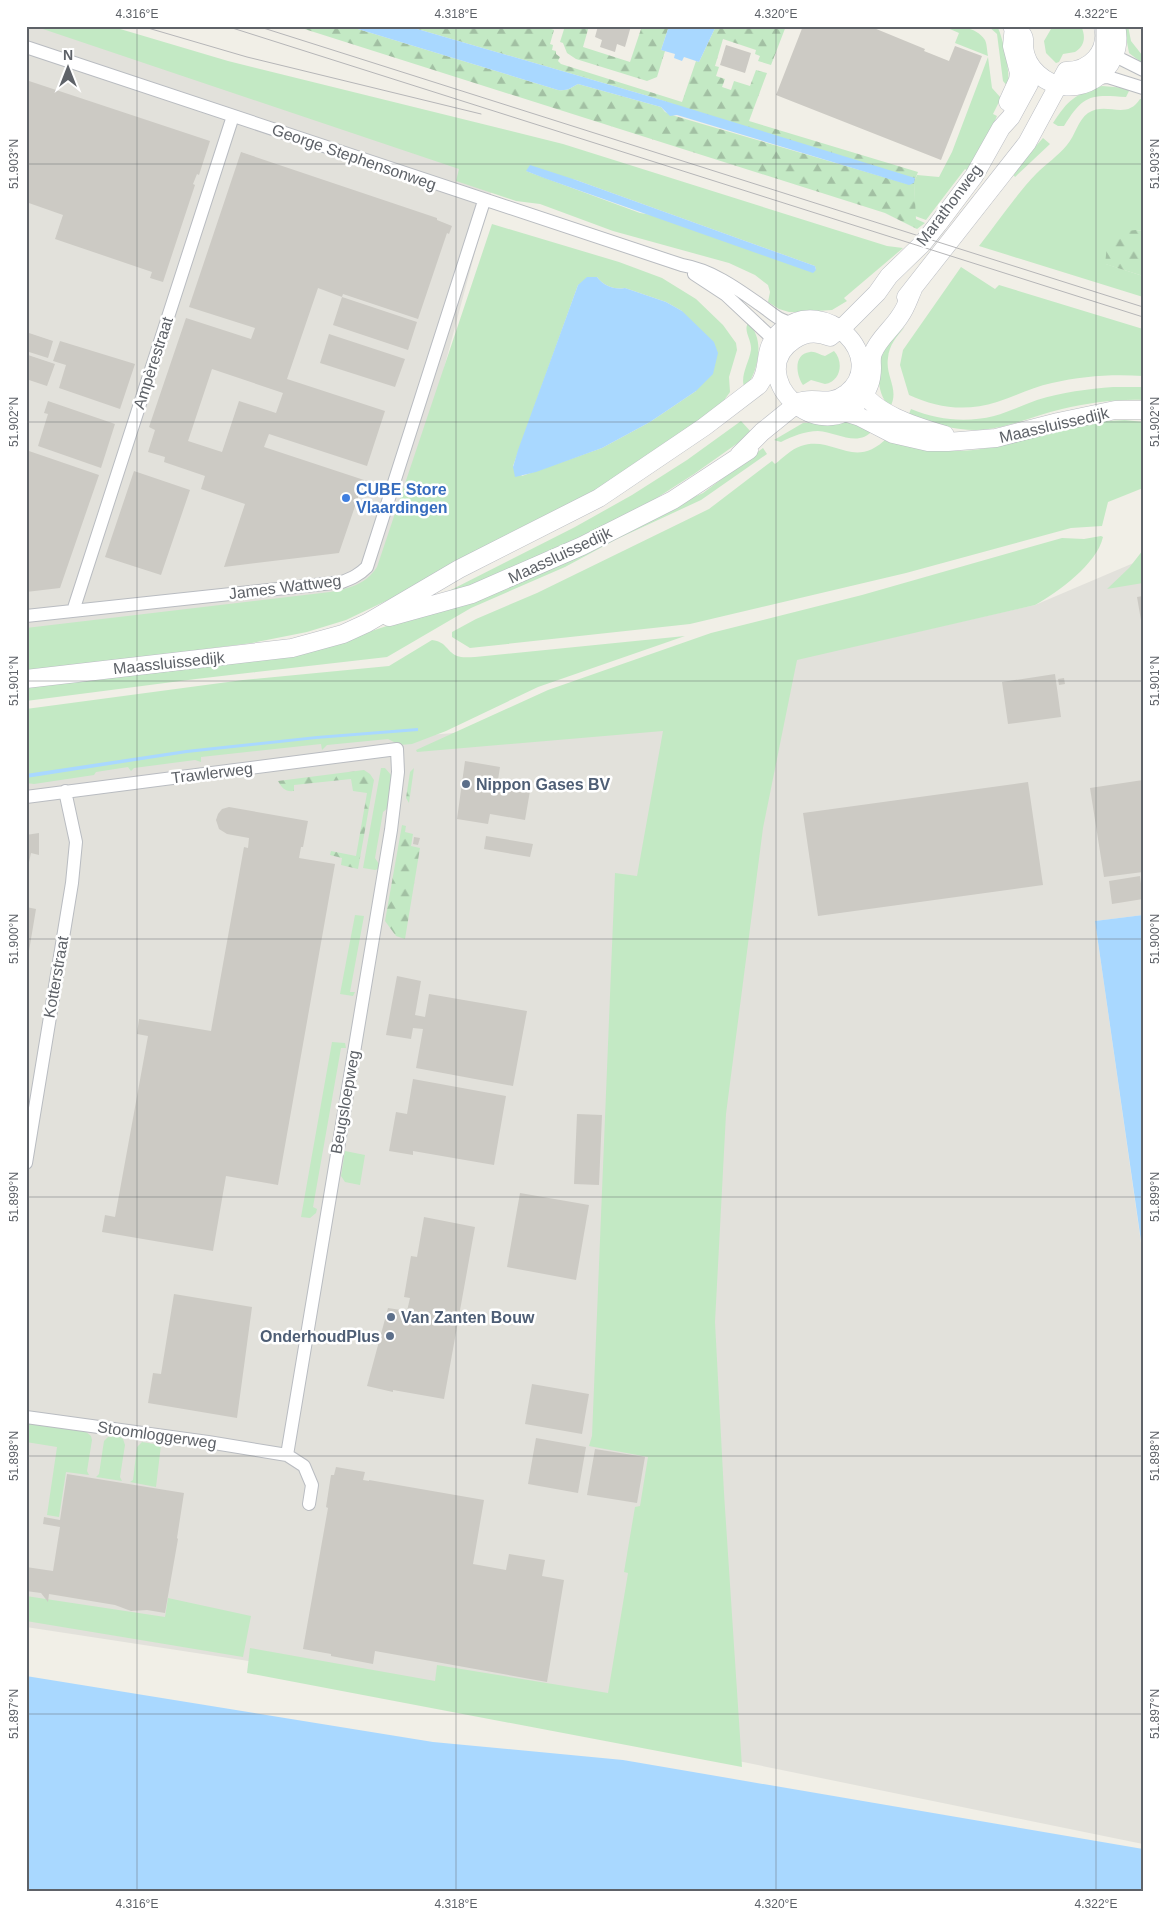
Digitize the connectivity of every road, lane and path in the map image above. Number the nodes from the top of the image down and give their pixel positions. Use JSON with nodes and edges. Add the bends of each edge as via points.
{"nodes":[{"id":1,"x":1116,"y":26,"type":"edge"},
{"id":2,"x":1019,"y":29,"type":"edge"},
{"id":3,"x":1107,"y":42,"type":"edge"},
{"id":4,"x":26,"y":47,"type":"edge"},
{"id":5,"x":1025,"y":70,"type":"junction"},
{"id":6,"x":1143,"y":70,"type":"edge"},
{"id":7,"x":1097,"y":78,"type":"junction"},
{"id":8,"x":1067,"y":85,"type":"junction"},
{"id":9,"x":1143,"y":88,"type":"edge"},
{"id":10,"x":233,"y":116,"type":"junction"},
{"id":11,"x":484,"y":200,"type":"junction"},
{"id":12,"x":682,"y":265,"type":"junction"},
{"id":13,"x":793,"y":323,"type":"junction"},
{"id":14,"x":833,"y":325,"type":"junction"},
{"id":15,"x":777,"y":347,"type":"junction"},
{"id":16,"x":865,"y":355,"type":"junction"},
{"id":17,"x":772,"y":374,"type":"junction"},
{"id":18,"x":857,"y":378,"type":"junction"},
{"id":19,"x":864,"y":395,"type":"junction"},
{"id":20,"x":802,"y":409,"type":"junction"},
{"id":21,"x":1143,"y":410,"type":"edge"},
{"id":22,"x":844,"y":412,"type":"junction"},
{"id":23,"x":965,"y":440,"type":"junction"},
{"id":24,"x":73,"y":611,"type":"junction"},
{"id":25,"x":26,"y":616,"type":"edge"},
{"id":26,"x":367,"y":623,"type":"junction"},
{"id":27,"x":26,"y":679,"type":"edge"},
{"id":28,"x":397,"y":749,"type":"joint"},
{"id":29,"x":65,"y":791,"type":"junction"},
{"id":30,"x":26,"y":797,"type":"edge"},
{"id":31,"x":26,"y":1162,"type":"edge"},
{"id":32,"x":26,"y":1417,"type":"edge"},
{"id":33,"x":286,"y":1455,"type":"junction"},
{"id":34,"x":309,"y":1504,"type":"dead end"}],
"edges":[{"from":1,"to":3,"type":"main road","via":[[1118,40]]},
{"from":2,"to":5,"type":"main road","via":[[1012,46]]},
{"from":3,"to":6,"type":"street"},
{"from":3,"to":7,"type":"main road","via":[[1108,68]]},
{"from":3,"to":8,"type":"main road","name":"Marathonweg","via":[[1095,60],[1082,69],[1066,71]]},
{"from":4,"to":10,"type":"street","name":"George Stephensonweg"},
{"from":5,"to":8,"type":"main road"},
{"from":5,"to":14,"type":"main road","name":"Marathonweg","via":[[1005,107],[1001,128],[974,176],[938,224],[890,276],[833,318]]},
{"from":7,"to":8,"type":"main road","via":[[1086,84]]},
{"from":7,"to":9,"type":"street","via":[[1108,77]]},
{"from":8,"to":16,"type":"main road","name":"Marathonweg","via":[[1065,94],[1040,134],[1027,143],[914,289],[864,342]]},
{"from":10,"to":11,"type":"street","name":"George Stephensonweg"},
{"from":10,"to":24,"type":"street","name":"Ampèrestraat"},
{"from":11,"to":12,"type":"street","name":"George Stephensonweg"},
{"from":11,"to":24,"type":"street","name":"James Wattweg","via":[[367,567],[361,573],[342,582]]},
{"from":12,"to":13,"type":"street","name":"George Stephensonweg","via":[[699,268],[740,291],[779,320]]},
{"from":12,"to":15,"type":"street","name":"George Stephensonweg","via":[[726,295]]},
{"from":13,"to":14,"type":"main road","via":[[813,319]]},
{"from":13,"to":15,"type":"main road","via":[[784,328]]},
{"from":14,"to":15,"type":"main road","via":[[830,337],[812,334]]},
{"from":14,"to":16,"type":"main road"},
{"from":15,"to":17,"type":"main road","via":[[778,366]]},
{"from":16,"to":18,"type":"main road"},
{"from":16,"to":19,"type":"main road","via":[[871,380]]},
{"from":17,"to":20,"type":"main road","via":[[786,396]]},
{"from":17,"to":26,"type":"main road","name":"Maassluissedijk","via":[[770,390],[737,418],[704,428],[599,498],[459,569]]},
{"from":18,"to":19,"type":"main road"},
{"from":18,"to":20,"type":"main road","via":[[836,400],[805,400]]},
{"from":19,"to":22,"type":"main road"},
{"from":19,"to":23,"type":"main road","name":"Maassluissedijk","via":[[902,420]]},
{"from":20,"to":22,"type":"main road","via":[[823,416]]},
{"from":20,"to":26,"type":"main road","name":"Maassluissedijk","via":[[762,432],[739,455],[673,500],[582,546],[472,594]]},
{"from":21,"to":23,"type":"main road","name":"Maassluissedijk","via":[[1115,410],[996,438]]},
{"from":22,"to":23,"type":"main road","name":"Maassluissedijk","via":[[893,434],[928,442]]},
{"from":24,"to":25,"type":"street","name":"James Wattweg"},
{"from":26,"to":27,"type":"main road","name":"Maassluissedijk","via":[[344,634],[292,648]]},
{"from":28,"to":29,"type":"street","name":"Trawlerweg"},
{"from":28,"to":33,"type":"street","name":"Beugsloepweg","via":[[398,772],[391,830]]},
{"from":29,"to":30,"type":"street","name":"Trawlerweg"},
{"from":29,"to":31,"type":"street","name":"Kotterstraat","via":[[76,842],[72,883]]},
{"from":32,"to":33,"type":"street","name":"Stoomloggerweg"},
{"from":33,"to":34,"type":"street","via":[[304,1466],[312,1485]]}]}
